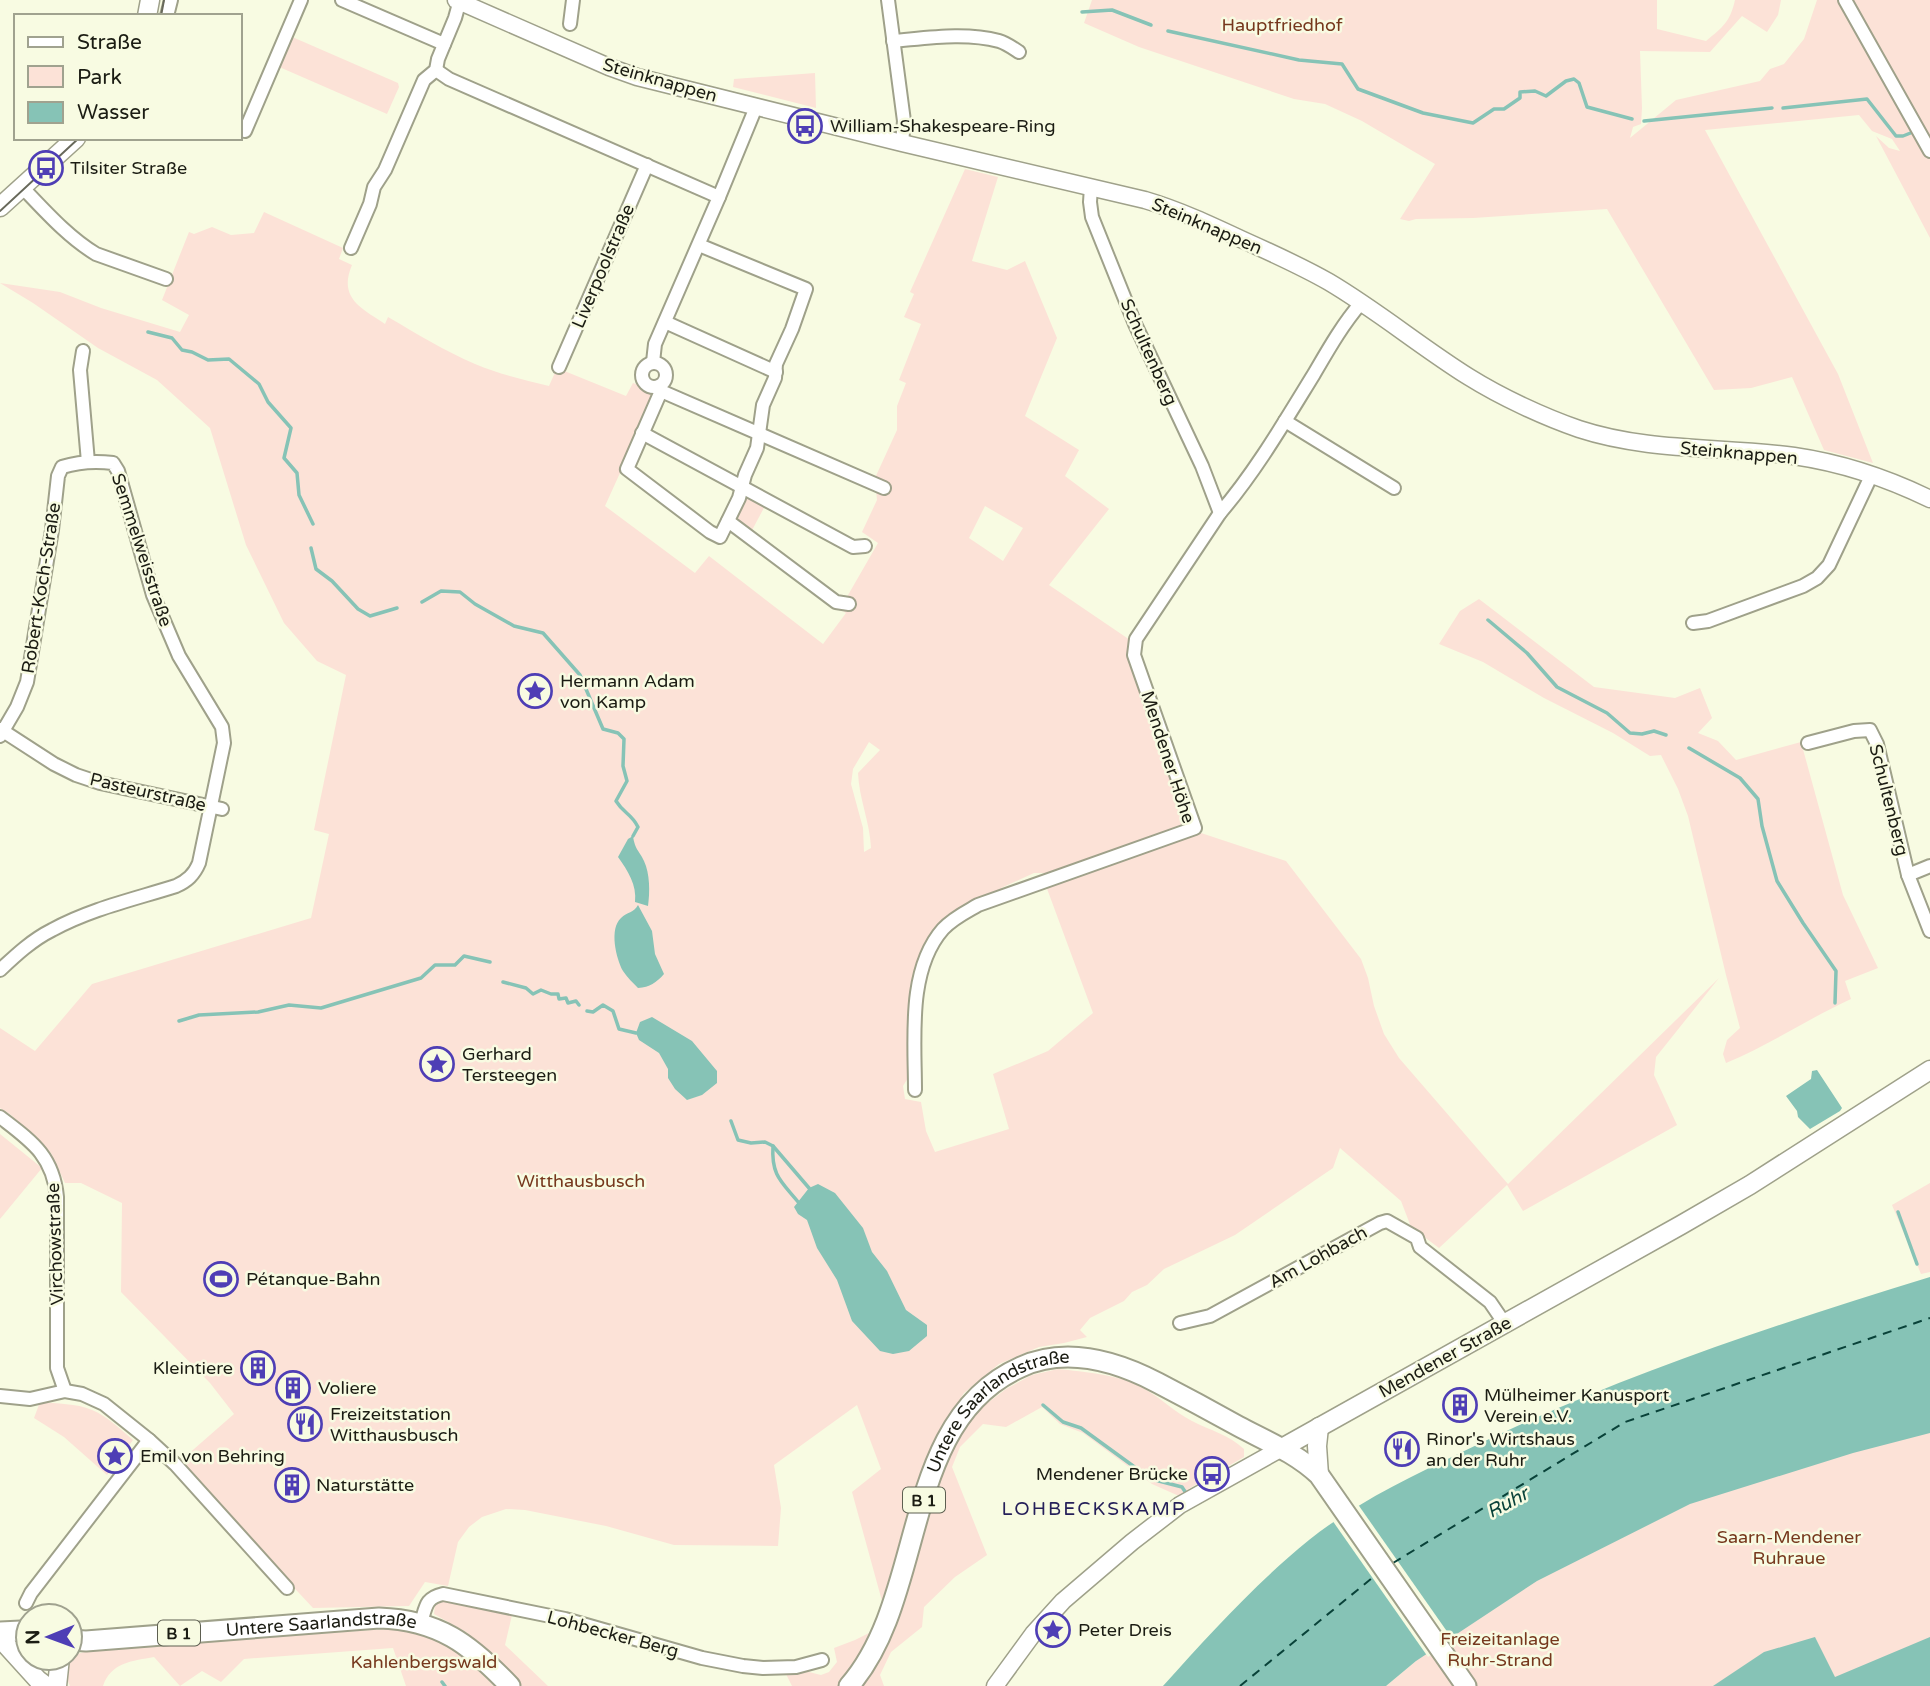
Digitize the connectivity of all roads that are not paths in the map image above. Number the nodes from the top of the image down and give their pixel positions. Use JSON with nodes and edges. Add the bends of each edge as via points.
{"nodes":[{"id":1,"x":301,"y":0,"type":"edge"},
{"id":2,"x":342,"y":0,"type":"edge"},
{"id":3,"x":573,"y":0,"type":"edge"},
{"id":4,"x":888,"y":0,"type":"edge"},
{"id":5,"x":1845,"y":0,"type":"edge"},
{"id":6,"x":459,"y":1,"type":"edge"},
{"id":7,"x":570,"y":24,"type":"dead end"},
{"id":8,"x":893,"y":41,"type":"junction"},
{"id":9,"x":444,"y":44,"type":"junction"},
{"id":10,"x":1019,"y":52,"type":"dead end"},
{"id":11,"x":436,"y":70,"type":"junction"},
{"id":12,"x":756,"y":107,"type":"junction"},
{"id":13,"x":245,"y":131,"type":"dead end"},
{"id":14,"x":74,"y":140,"type":"edge"},
{"id":15,"x":902,"y":143,"type":"junction"},
{"id":16,"x":1930,"y":151,"type":"edge"},
{"id":17,"x":647,"y":165,"type":"junction"},
{"id":18,"x":22,"y":187,"type":"junction"},
{"id":19,"x":1091,"y":187,"type":"junction"},
{"id":20,"x":719,"y":197,"type":"junction"},
{"id":21,"x":0,"y":207,"type":"edge"},
{"id":22,"x":699,"y":245,"type":"junction"},
{"id":23,"x":351,"y":248,"type":"dead end"},
{"id":24,"x":166,"y":279,"type":"dead end"},
{"id":25,"x":1361,"y":303,"type":"junction"},
{"id":26,"x":665,"y":322,"type":"junction"},
{"id":27,"x":83,"y":351,"type":"dead end"},
{"id":28,"x":653,"y":362,"type":"junction"},
{"id":29,"x":559,"y":367,"type":"dead end"},
{"id":30,"x":776,"y":372,"type":"junction"},
{"id":31,"x":660,"y":388,"type":"junction"},
{"id":32,"x":1285,"y":421,"type":"junction"},
{"id":33,"x":642,"y":433,"type":"junction"},
{"id":34,"x":758,"y":433,"type":"junction"},
{"id":35,"x":88,"y":462,"type":"junction"},
{"id":36,"x":1872,"y":474,"type":"junction"},
{"id":37,"x":743,"y":487,"type":"junction"},
{"id":38,"x":884,"y":488,"type":"dead end"},
{"id":39,"x":1394,"y":488,"type":"dead end"},
{"id":40,"x":1930,"y":499,"type":"edge"},
{"id":41,"x":1220,"y":513,"type":"junction"},
{"id":42,"x":728,"y":521,"type":"junction"},
{"id":43,"x":865,"y":546,"type":"dead end"},
{"id":44,"x":849,"y":604,"type":"dead end"},
{"id":45,"x":1693,"y":623,"type":"dead end"},
{"id":46,"x":1,"y":732,"type":"edge"},
{"id":47,"x":1808,"y":743,"type":"dead end"},
{"id":48,"x":217,"y":808,"type":"junction"},
{"id":49,"x":1930,"y":866,"type":"edge"},
{"id":50,"x":1908,"y":875,"type":"junction"},
{"id":51,"x":1930,"y":931,"type":"edge"},
{"id":52,"x":0,"y":970,"type":"edge"},
{"id":53,"x":1930,"y":1070,"type":"edge"},
{"id":54,"x":915,"y":1090,"type":"dead end"},
{"id":55,"x":0,"y":1117,"type":"edge"},
{"id":56,"x":1180,"y":1323,"type":"dead end"},
{"id":57,"x":1505,"y":1324,"type":"junction"},
{"id":58,"x":65,"y":1391,"type":"junction"},
{"id":59,"x":0,"y":1396,"type":"edge"},
{"id":60,"x":1319,"y":1427,"type":"junction"},
{"id":61,"x":149,"y":1440,"type":"junction"},
{"id":62,"x":1282,"y":1448,"type":"junction"},
{"id":63,"x":1321,"y":1478,"type":"junction"},
{"id":64,"x":287,"y":1588,"type":"dead end"},
{"id":65,"x":26,"y":1602,"type":"edge"},
{"id":66,"x":421,"y":1623,"type":"junction"},
{"id":67,"x":0,"y":1638,"type":"edge"},
{"id":68,"x":84,"y":1641,"type":"edge"},
{"id":69,"x":822,"y":1660,"type":"dead end"},
{"id":70,"x":46,"y":1686,"type":"edge"},
{"id":71,"x":510,"y":1686,"type":"edge"},
{"id":72,"x":849,"y":1686,"type":"edge"},
{"id":73,"x":995,"y":1686,"type":"edge"},
{"id":74,"x":1466,"y":1686,"type":"edge"}],
"edges":[{"from":1,"to":13,"type":"street"},
{"from":2,"to":9,"type":"street"},
{"from":3,"to":7,"type":"street"},
{"from":4,"to":8,"type":"street"},
{"from":5,"to":16,"type":"street"},
{"from":6,"to":9,"type":"street"},
{"from":6,"to":12,"type":"street","name":"Steinknappen","via":[[620,71]]},
{"from":8,"to":10,"type":"street","via":[[975,38],[1001,41]]},
{"from":8,"to":15,"type":"street","via":[[904,121]]},
{"from":9,"to":11,"type":"street"},
{"from":11,"to":17,"type":"street"},
{"from":11,"to":23,"type":"street","via":[[424,80]]},
{"from":12,"to":15,"type":"street","name":"Steinknappen"},
{"from":12,"to":20,"type":"street"},
{"from":14,"to":18,"type":"main road"},
{"from":15,"to":19,"type":"street","name":"Steinknappen"},
{"from":17,"to":20,"type":"street"},
{"from":17,"to":29,"type":"street","name":"Liverpoolstraße"},
{"from":18,"to":21,"type":"main road"},
{"from":18,"to":24,"type":"street","via":[[96,254]]},
{"from":19,"to":25,"type":"street","name":"Steinknappen","via":[[1172,208],[1295,263]]},
{"from":19,"to":41,"type":"street","name":"Schultenberg","via":[[1092,217]]},
{"from":20,"to":22,"type":"street"},
{"from":22,"to":26,"type":"street"},
{"from":22,"to":30,"type":"street","via":[[806,289]]},
{"from":25,"to":32,"type":"street","name":"Mendener Höhe"},
{"from":25,"to":36,"type":"street","name":"Steinknappen","via":[[1472,379],[1578,428],[1662,446],[1794,456]]},
{"from":26,"to":28,"type":"street"},
{"from":26,"to":30,"type":"street"},
{"from":27,"to":35,"type":"street","name":"Semmelweisstraße","via":[[80,370]]},
{"from":28,"to":31,"type":"street","via":[[665,370]]},
{"from":28,"to":31,"type":"street","via":[[643,368],[642,377],[648,386]]},
{"from":30,"to":34,"type":"street"},
{"from":31,"to":33,"type":"street"},
{"from":31,"to":34,"type":"street"},
{"from":32,"to":39,"type":"street"},
{"from":32,"to":41,"type":"street","name":"Mendener Höhe"},
{"from":33,"to":37,"type":"street"},
{"from":33,"to":42,"type":"street","via":[[626,469],[710,532],[720,537]]},
{"from":34,"to":37,"type":"street"},
{"from":34,"to":38,"type":"street"},
{"from":35,"to":46,"type":"street","name":"Robert-Koch-Straße","via":[[62,467],[58,476],[27,682]]},
{"from":35,"to":48,"type":"street","name":"Semmelweisstraße","via":[[113,463],[118,471],[153,595],[179,656],[222,727]]},
{"from":36,"to":40,"type":"street","name":"Steinknappen"},
{"from":36,"to":45,"type":"street","via":[[1829,565],[1817,578],[1709,621]]},
{"from":37,"to":42,"type":"street"},
{"from":37,"to":43,"type":"street","via":[[853,547]]},
{"from":41,"to":54,"type":"street","name":"Mendener Höhe","via":[[1134,648],[1195,828],[978,905],[956,917],[926,955],[920,973]]},
{"from":42,"to":44,"type":"street","via":[[836,602]]},
{"from":46,"to":48,"type":"street","name":"Pasteurstraße","via":[[76,775]]},
{"from":47,"to":50,"type":"street","name":"Schultenberg","via":[[1870,730]]},
{"from":48,"to":52,"type":"street","name":"Semmelweisstraße","via":[[199,863],[187,881],[50,930]]},
{"from":49,"to":50,"type":"street"},
{"from":50,"to":51,"type":"street","name":"Schultenberg"},
{"from":53,"to":57,"type":"main road","name":"Mendener Straße","via":[[1750,1185]]},
{"from":55,"to":58,"type":"street","name":"Virchowstraße","via":[[41,1151],[56,1181],[57,1368]]},
{"from":56,"to":57,"type":"street","name":"Am Lohbach","via":[[1210,1316],[1387,1221],[1416,1238],[1420,1247],[1490,1302]]},
{"from":57,"to":60,"type":"main road","name":"Mendener Straße"},
{"from":58,"to":59,"type":"street","via":[[30,1399]]},
{"from":58,"to":61,"type":"street","via":[[104,1404]]},
{"from":60,"to":62,"type":"main road","name":"Mendener Straße"},
{"from":60,"to":63,"type":"main road"},
{"from":61,"to":64,"type":"street"},
{"from":61,"to":65,"type":"street"},
{"from":62,"to":63,"type":"main road","number":"B 1"},
{"from":62,"to":72,"type":"main road","name":"Untere Saarlandstraße","number":"B 1","via":[[1146,1377],[1098,1360],[1050,1357],[1008,1372],[967,1407],[941,1451],[876,1645]]},
{"from":62,"to":73,"type":"street","name":"Mendener Straße","via":[[1180,1505],[1132,1542],[1063,1601]]},
{"from":63,"to":74,"type":"main road","number":"B 1"},
{"from":66,"to":68,"type":"main road","name":"Untere Saarlandstraße","number":"B 1","via":[[379,1618]]},
{"from":66,"to":69,"type":"street","name":"Lohbecker Berg","via":[[428,1602],[443,1594],[565,1619],[702,1658],[763,1668]]},
{"from":66,"to":71,"type":"main road","name":"Untere Saarlandstraße","number":"B 1","via":[[463,1642]]},
{"from":67,"to":70,"type":"main road"}]}
